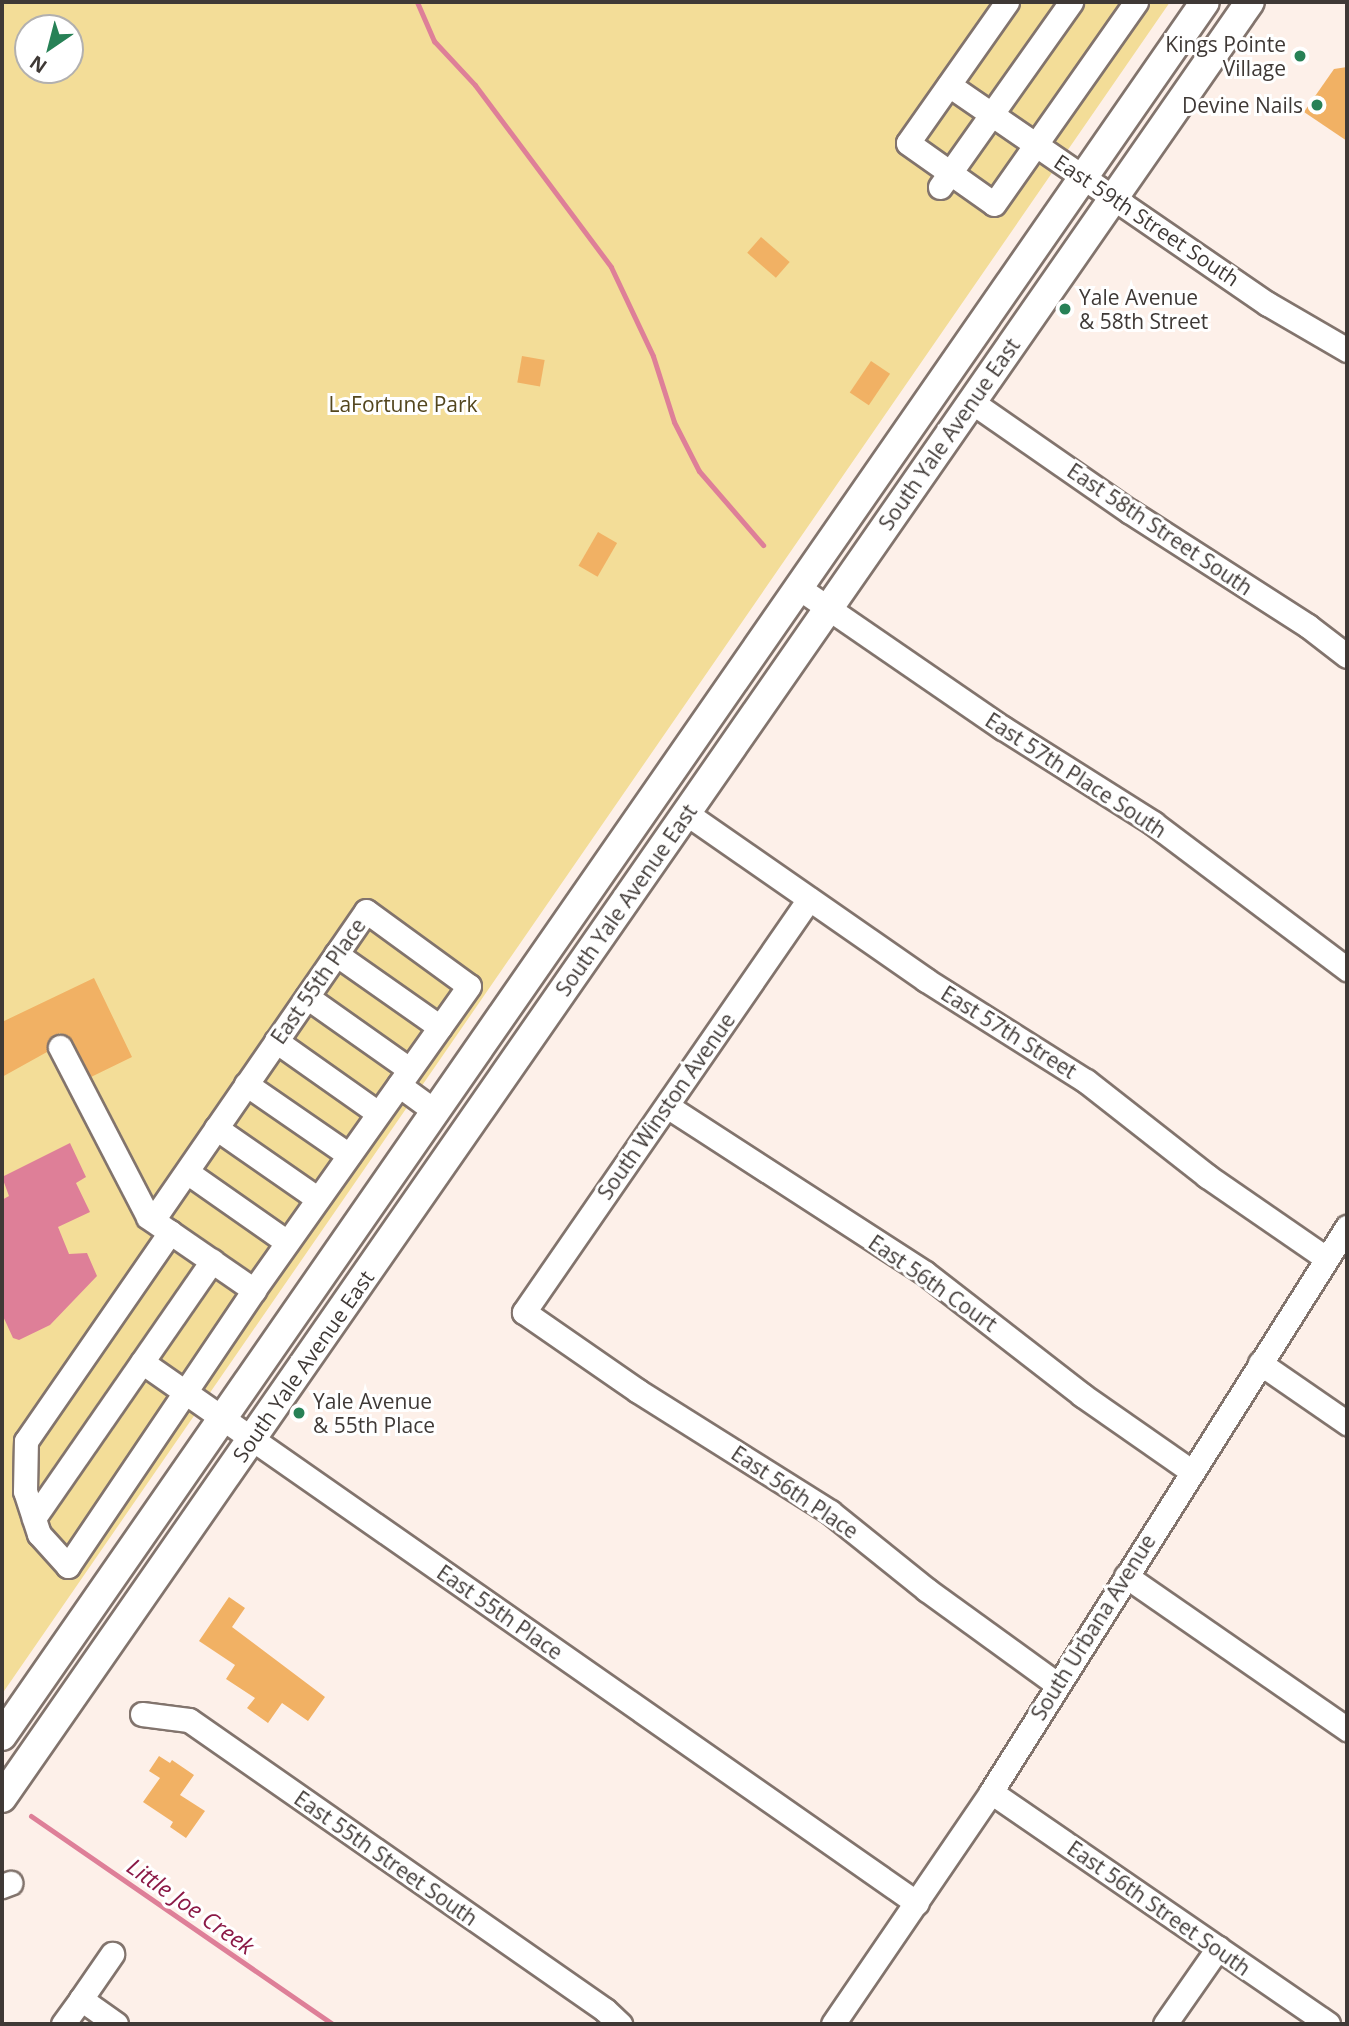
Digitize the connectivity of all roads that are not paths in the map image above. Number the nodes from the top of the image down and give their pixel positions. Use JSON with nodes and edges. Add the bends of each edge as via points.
{"nodes":[{"id":1,"x":1007,"y":2,"type":"edge"},
{"id":2,"x":1071,"y":2,"type":"edge"},
{"id":3,"x":1136,"y":2,"type":"edge"},
{"id":4,"x":1205,"y":2,"type":"edge"},
{"id":5,"x":1250,"y":2,"type":"edge"},
{"id":6,"x":949,"y":85,"type":"junction"},
{"id":7,"x":992,"y":114,"type":"junction"},
{"id":8,"x":1036,"y":144,"type":"junction"},
{"id":9,"x":1084,"y":176,"type":"junction"},
{"id":10,"x":945,"y":180,"type":"junction"},
{"id":11,"x":1115,"y":197,"type":"junction"},
{"id":12,"x":1347,"y":350,"type":"edge"},
{"id":13,"x":972,"y":402,"type":"junction"},
{"id":14,"x":799,"y":588,"type":"junction"},
{"id":15,"x":829,"y":608,"type":"junction"},
{"id":16,"x":1347,"y":656,"type":"edge"},
{"id":17,"x":686,"y":813,"type":"junction"},
{"id":18,"x":809,"y":899,"type":"junction"},
{"id":19,"x":336,"y":954,"type":"junction"},
{"id":20,"x":1347,"y":969,"type":"edge"},
{"id":21,"x":307,"y":997,"type":"junction"},
{"id":22,"x":440,"y":1027,"type":"junction"},
{"id":23,"x":276,"y":1041,"type":"junction"},
{"id":24,"x":60,"y":1047,"type":"dead end"},
{"id":25,"x":404,"y":1077,"type":"junction"},
{"id":26,"x":247,"y":1084,"type":"junction"},
{"id":27,"x":667,"y":1105,"type":"junction"},
{"id":28,"x":436,"y":1112,"type":"junction"},
{"id":29,"x":379,"y":1113,"type":"junction"},
{"id":30,"x":216,"y":1128,"type":"junction"},
{"id":31,"x":349,"y":1155,"type":"junction"},
{"id":32,"x":187,"y":1172,"type":"junction"},
{"id":33,"x":318,"y":1199,"type":"junction"},
{"id":34,"x":162,"y":1226,"type":"junction"},
{"id":35,"x":1347,"y":1227,"type":"edge"},
{"id":36,"x":287,"y":1242,"type":"junction"},
{"id":37,"x":1326,"y":1258,"type":"junction"},
{"id":38,"x":212,"y":1261,"type":"junction"},
{"id":39,"x":254,"y":1290,"type":"junction"},
{"id":40,"x":523,"y":1312,"type":"joint"},
{"id":41,"x":142,"y":1362,"type":"junction"},
{"id":42,"x":1260,"y":1363,"type":"junction"},
{"id":43,"x":183,"y":1392,"type":"junction"},
{"id":44,"x":222,"y":1419,"type":"junction"},
{"id":45,"x":1347,"y":1423,"type":"edge"},
{"id":46,"x":251,"y":1440,"type":"junction"},
{"id":47,"x":1191,"y":1471,"type":"junction"},
{"id":48,"x":34,"y":1518,"type":"junction"},
{"id":49,"x":1126,"y":1576,"type":"junction"},
{"id":50,"x":1057,"y":1684,"type":"junction"},
{"id":51,"x":142,"y":1714,"type":"dead end"},
{"id":52,"x":1347,"y":1729,"type":"edge"},
{"id":53,"x":2,"y":1736,"type":"edge"},
{"id":54,"x":990,"y":1792,"type":"junction"},
{"id":55,"x":2,"y":1798,"type":"edge"},
{"id":56,"x":917,"y":1903,"type":"junction"},
{"id":57,"x":1217,"y":1948,"type":"junction"},
{"id":58,"x":112,"y":1954,"type":"dead end"},
{"id":59,"x":80,"y":1999,"type":"junction"},
{"id":60,"x":63,"y":2024,"type":"edge"},
{"id":61,"x":116,"y":2024,"type":"edge"},
{"id":62,"x":620,"y":2024,"type":"edge"},
{"id":63,"x":833,"y":2024,"type":"edge"},
{"id":64,"x":1164,"y":2024,"type":"edge"},
{"id":65,"x":1328,"y":2024,"type":"edge"}],
"edges":[{"from":1,"to":6,"type":"street"},
{"from":2,"to":7,"type":"street"},
{"from":3,"to":8,"type":"street"},
{"from":4,"to":9,"type":"main road","name":"South Yale Avenue East"},
{"from":5,"to":11,"type":"main road","name":"South Yale Avenue East"},
{"from":6,"to":7,"type":"street","name":"East 59th Street South"},
{"from":6,"to":10,"type":"street","via":[[908,144]]},
{"from":7,"to":8,"type":"street","name":"East 59th Street South"},
{"from":7,"to":10,"type":"street"},
{"from":8,"to":9,"type":"street","name":"East 59th Street South"},
{"from":8,"to":10,"type":"street","via":[[994,204]]},
{"from":9,"to":11,"type":"street","name":"East 59th Street South"},
{"from":9,"to":14,"type":"main road","name":"South Yale Avenue East"},
{"from":11,"to":12,"type":"street","name":"East 59th Street South","via":[[1268,304]]},
{"from":11,"to":13,"type":"main road","name":"South Yale Avenue East"},
{"from":13,"to":15,"type":"main road","name":"South Yale Avenue East"},
{"from":13,"to":16,"type":"street","name":"East 58th Street South"},
{"from":14,"to":15,"type":"street","name":"East 57th Place South"},
{"from":14,"to":28,"type":"main road","name":"South Yale Avenue East"},
{"from":15,"to":17,"type":"main road","name":"South Yale Avenue East"},
{"from":15,"to":20,"type":"street","name":"East 57th Place South","via":[[1003,728],[1153,823]]},
{"from":17,"to":18,"type":"street","name":"East 57th Street"},
{"from":17,"to":46,"type":"main road","name":"South Yale Avenue East"},
{"from":18,"to":27,"type":"street","name":"South Winston Avenue"},
{"from":18,"to":37,"type":"street","name":"East 57th Street","via":[[1086,1081],[1207,1176]]},
{"from":19,"to":21,"type":"street","name":"East 55th Place"},
{"from":19,"to":22,"type":"street"},
{"from":19,"to":22,"type":"street","name":"East 55th Place","via":[[366,911],[468,986]]},
{"from":21,"to":23,"type":"street","name":"East 55th Place"},
{"from":21,"to":25,"type":"street"},
{"from":22,"to":25,"type":"street","name":"East 55th Place"},
{"from":23,"to":26,"type":"street","name":"East 55th Place"},
{"from":23,"to":29,"type":"street"},
{"from":24,"to":34,"type":"street","via":[[148,1217]]},
{"from":25,"to":28,"type":"street"},
{"from":25,"to":29,"type":"street","name":"East 55th Place"},
{"from":26,"to":30,"type":"street","name":"East 55th Place"},
{"from":26,"to":31,"type":"street"},
{"from":27,"to":40,"type":"street","name":"South Winston Avenue"},
{"from":27,"to":47,"type":"street","name":"East 56th Court","via":[[925,1273],[1082,1395]]},
{"from":28,"to":44,"type":"main road","name":"South Yale Avenue East"},
{"from":29,"to":31,"type":"street","name":"East 55th Place"},
{"from":30,"to":32,"type":"street","name":"East 55th Place"},
{"from":30,"to":33,"type":"street"},
{"from":31,"to":33,"type":"street","name":"East 55th Place"},
{"from":32,"to":34,"type":"street","name":"East 55th Place"},
{"from":32,"to":36,"type":"street"},
{"from":33,"to":36,"type":"street","name":"East 55th Place"},
{"from":34,"to":38,"type":"street"},
{"from":34,"to":48,"type":"street","name":"East 55th Place","via":[[26,1441],[25,1491]]},
{"from":35,"to":37,"type":"street","name":"South Urbana Avenue"},
{"from":36,"to":39,"type":"street","name":"East 55th Place"},
{"from":37,"to":42,"type":"street","name":"South Urbana Avenue"},
{"from":38,"to":39,"type":"street"},
{"from":38,"to":41,"type":"street"},
{"from":39,"to":43,"type":"street","name":"East 55th Place"},
{"from":40,"to":50,"type":"street","name":"East 56th Place","via":[[830,1512],[927,1590]]},
{"from":41,"to":43,"type":"street"},
{"from":41,"to":48,"type":"street"},
{"from":42,"to":45,"type":"street"},
{"from":42,"to":47,"type":"street","name":"South Urbana Avenue"},
{"from":43,"to":44,"type":"street","name":"East 55th Place"},
{"from":43,"to":48,"type":"street","name":"East 55th Place","via":[[68,1566],[40,1534]]},
{"from":44,"to":46,"type":"street","name":"East 55th Place"},
{"from":44,"to":53,"type":"main road","name":"South Yale Avenue East"},
{"from":46,"to":55,"type":"main road","name":"South Yale Avenue East"},
{"from":46,"to":56,"type":"street","name":"East 55th Place"},
{"from":47,"to":49,"type":"street","name":"South Urbana Avenue"},
{"from":49,"to":50,"type":"street","name":"South Urbana Avenue"},
{"from":49,"to":52,"type":"street"},
{"from":50,"to":54,"type":"street","name":"South Urbana Avenue"},
{"from":51,"to":62,"type":"street","name":"East 55th Street South","via":[[189,1720]]},
{"from":54,"to":56,"type":"street","name":"South Urbana Avenue"},
{"from":54,"to":57,"type":"street","name":"East 56th Street South"},
{"from":56,"to":63,"type":"street","name":"South Urbana Avenue"},
{"from":57,"to":64,"type":"street"},
{"from":57,"to":65,"type":"street","name":"East 56th Street South"},
{"from":58,"to":59,"type":"street"},
{"from":59,"to":60,"type":"street"},
{"from":59,"to":61,"type":"street"}]}
